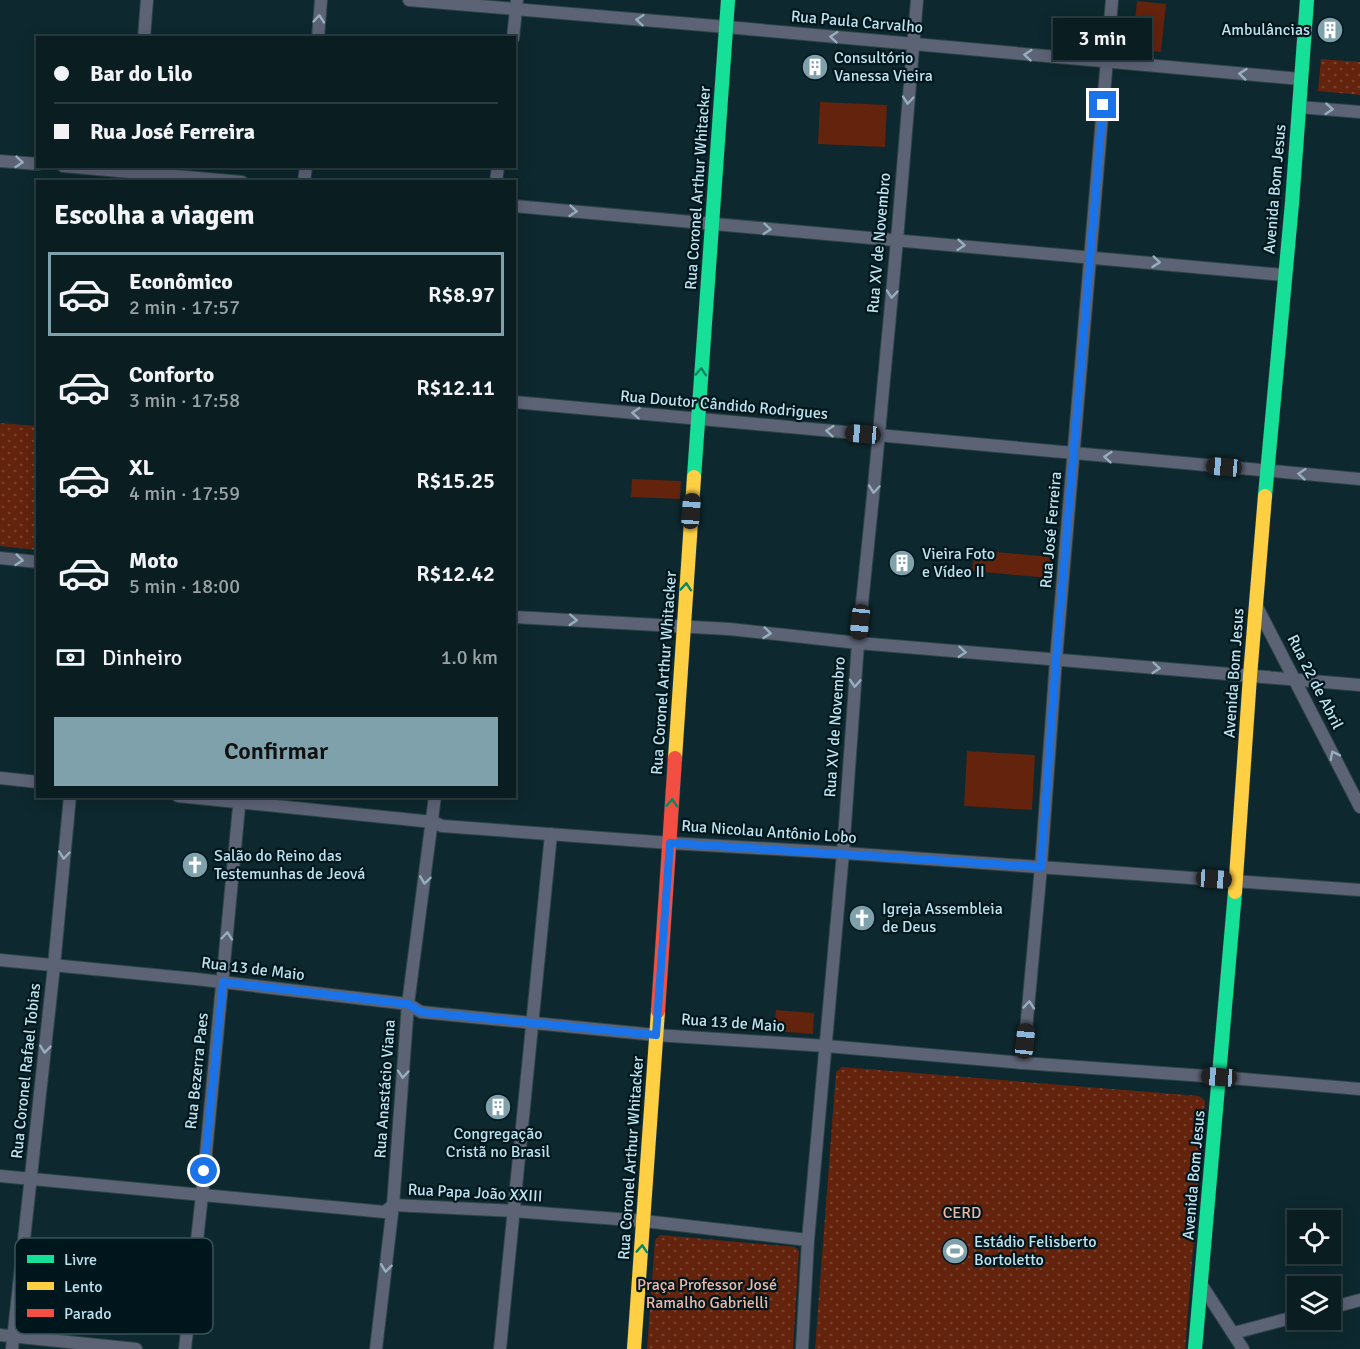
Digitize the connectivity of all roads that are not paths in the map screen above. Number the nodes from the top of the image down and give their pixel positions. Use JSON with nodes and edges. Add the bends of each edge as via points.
{"nodes":[{"id":1,"x":147,"y":0,"type":"edge"},
{"id":2,"x":321,"y":0,"type":"edge"},
{"id":3,"x":409,"y":0,"type":"edge"},
{"id":4,"x":728,"y":0,"type":"edge"},
{"id":5,"x":917,"y":0,"type":"edge"},
{"id":6,"x":1112,"y":0,"type":"edge"},
{"id":7,"x":1307,"y":0,"type":"edge"},
{"id":8,"x":516,"y":5,"type":"edge"},
{"id":9,"x":727,"y":27,"type":"junction"},
{"id":10,"x":144,"y":36,"type":"edge"},
{"id":11,"x":318,"y":36,"type":"edge"},
{"id":12,"x":513,"y":36,"type":"edge"},
{"id":13,"x":913,"y":44,"type":"junction"},
{"id":14,"x":1107,"y":62,"type":"junction"},
{"id":15,"x":1302,"y":80,"type":"junction"},
{"id":16,"x":1299,"y":107,"type":"junction"},
{"id":17,"x":1360,"y":112,"type":"edge"},
{"id":18,"x":0,"y":161,"type":"edge"},
{"id":19,"x":36,"y":164,"type":"edge"},
{"id":20,"x":80,"y":168,"type":"edge"},
{"id":21,"x":133,"y":174,"type":"edge"},
{"id":22,"x":215,"y":180,"type":"edge"},
{"id":23,"x":516,"y":206,"type":"edge"},
{"id":24,"x":712,"y":224,"type":"junction"},
{"id":25,"x":897,"y":240,"type":"junction"},
{"id":26,"x":1090,"y":256,"type":"junction"},
{"id":27,"x":1284,"y":275,"type":"junction"},
{"id":28,"x":516,"y":402,"type":"edge"},
{"id":29,"x":698,"y":419,"type":"junction"},
{"id":30,"x":878,"y":435,"type":"junction"},
{"id":31,"x":1074,"y":453,"type":"junction"},
{"id":32,"x":1267,"y":471,"type":"junction"},
{"id":33,"x":1360,"y":479,"type":"edge"},
{"id":34,"x":0,"y":558,"type":"edge"},
{"id":35,"x":36,"y":562,"type":"edge"},
{"id":36,"x":1256,"y":604,"type":"junction"},
{"id":37,"x":516,"y":617,"type":"edge"},
{"id":38,"x":683,"y":626,"type":"junction"},
{"id":39,"x":858,"y":643,"type":"junction"},
{"id":40,"x":1056,"y":660,"type":"junction"},
{"id":41,"x":1250,"y":676,"type":"junction"},
{"id":42,"x":1295,"y":679,"type":"junction"},
{"id":43,"x":1360,"y":685,"type":"edge"},
{"id":44,"x":0,"y":778,"type":"edge"},
{"id":45,"x":36,"y":782,"type":"edge"},
{"id":46,"x":70,"y":798,"type":"edge"},
{"id":47,"x":209,"y":798,"type":"edge"},
{"id":48,"x":435,"y":798,"type":"edge"},
{"id":49,"x":240,"y":800,"type":"edge"},
{"id":50,"x":1360,"y":807,"type":"edge"},
{"id":51,"x":433,"y":822,"type":"junction"},
{"id":52,"x":551,"y":834,"type":"junction"},
{"id":53,"x":670,"y":843,"type":"junction"},
{"id":54,"x":843,"y":853,"type":"junction"},
{"id":55,"x":1041,"y":867,"type":"junction"},
{"id":56,"x":1236,"y":881,"type":"junction"},
{"id":57,"x":1360,"y":890,"type":"edge"},
{"id":58,"x":0,"y":960,"type":"edge"},
{"id":59,"x":54,"y":966,"type":"junction"},
{"id":60,"x":223,"y":982,"type":"junction"},
{"id":61,"x":408,"y":1004,"type":"junction"},
{"id":62,"x":532,"y":1023,"type":"junction"},
{"id":63,"x":656,"y":1035,"type":"junction"},
{"id":64,"x":826,"y":1046,"type":"junction"},
{"id":65,"x":1023,"y":1063,"type":"junction"},
{"id":66,"x":1219,"y":1077,"type":"junction"},
{"id":67,"x":1360,"y":1089,"type":"edge"},
{"id":68,"x":0,"y":1176,"type":"edge"},
{"id":69,"x":31,"y":1179,"type":"junction"},
{"id":70,"x":202,"y":1195,"type":"junction"},
{"id":71,"x":393,"y":1205,"type":"junction"},
{"id":72,"x":513,"y":1211,"type":"junction"},
{"id":73,"x":644,"y":1221,"type":"junction"},
{"id":74,"x":25,"y":1238,"type":"edge"},
{"id":75,"x":197,"y":1238,"type":"edge"},
{"id":76,"x":808,"y":1240,"type":"junction"},
{"id":77,"x":1201,"y":1284,"type":"junction"},
{"id":78,"x":1360,"y":1300,"type":"edge"},
{"id":79,"x":1341,"y":1305,"type":"edge"},
{"id":80,"x":1287,"y":1319,"type":"edge"},
{"id":81,"x":15,"y":1325,"type":"edge"},
{"id":82,"x":1234,"y":1333,"type":"junction"},
{"id":83,"x":187,"y":1334,"type":"edge"},
{"id":84,"x":0,"y":1335,"type":"edge"},
{"id":85,"x":13,"y":1343,"type":"edge"},
{"id":86,"x":136,"y":1349,"type":"edge"},
{"id":87,"x":185,"y":1349,"type":"edge"},
{"id":88,"x":376,"y":1349,"type":"edge"},
{"id":89,"x":500,"y":1349,"type":"edge"},
{"id":90,"x":634,"y":1349,"type":"edge"},
{"id":91,"x":802,"y":1349,"type":"edge"},
{"id":92,"x":1195,"y":1349,"type":"edge"},
{"id":93,"x":1243,"y":1349,"type":"edge"}],
"edges":[{"from":1,"to":10,"type":"street"},
{"from":11,"to":2,"type":"street","one_way":true},
{"from":3,"to":8,"type":"street","name":"Rua Paula Carvalho"},
{"from":4,"to":9,"type":"street","name":"Rua Coronel Arthur Whitacker"},
{"from":5,"to":13,"type":"street","name":"Rua XV de Novembro"},
{"from":6,"to":14,"type":"street","name":"Rua José Ferreira"},
{"from":7,"to":15,"type":"street","name":"Avenida Bom Jesus"},
{"from":9,"to":8,"type":"street","name":"Rua Paula Carvalho","one_way":true},
{"from":8,"to":12,"type":"street"},
{"from":13,"to":9,"type":"street","name":"Rua Paula Carvalho","one_way":true},
{"from":9,"to":24,"type":"street","name":"Rua Coronel Arthur Whitacker"},
{"from":14,"to":13,"type":"street","name":"Rua Paula Carvalho","one_way":true},
{"from":13,"to":25,"type":"street","name":"Rua XV de Novembro","one_way":true},
{"from":15,"to":14,"type":"street","name":"Rua Paula Carvalho","one_way":true},
{"from":14,"to":26,"type":"street","name":"Rua José Ferreira"},
{"from":15,"to":16,"type":"street","name":"Avenida Bom Jesus"},
{"from":16,"to":17,"type":"street","one_way":true},
{"from":16,"to":27,"type":"street","name":"Avenida Bom Jesus"},
{"from":18,"to":19,"type":"street","one_way":true},
{"from":20,"to":21,"type":"street"},
{"from":21,"to":22,"type":"street"},
{"from":23,"to":24,"type":"street","one_way":true},
{"from":24,"to":25,"type":"street","one_way":true},
{"from":29,"to":24,"type":"street","name":"Rua Coronel Arthur Whitacker","one_way":true},
{"from":25,"to":26,"type":"street","one_way":true},
{"from":25,"to":30,"type":"street","name":"Rua XV de Novembro","one_way":true},
{"from":26,"to":27,"type":"street","one_way":true},
{"from":26,"to":31,"type":"street","name":"Rua José Ferreira"},
{"from":27,"to":32,"type":"street","name":"Avenida Bom Jesus"},
{"from":29,"to":28,"type":"street","name":"Rua Doutor Cândido Rodrigues","one_way":true},
{"from":30,"to":29,"type":"street","name":"Rua Doutor Cândido Rodrigues","one_way":true},
{"from":38,"to":29,"type":"street","name":"Rua Coronel Arthur Whitacker","one_way":true},
{"from":30,"to":31,"type":"street","name":"Rua Doutor Cândido Rodrigues"},
{"from":30,"to":39,"type":"street","name":"Rua XV de Novembro","one_way":true},
{"from":32,"to":31,"type":"street","name":"Rua Doutor Cândido Rodrigues","one_way":true},
{"from":31,"to":40,"type":"street","name":"Rua José Ferreira"},
{"from":33,"to":32,"type":"street","name":"Rua Doutor Cândido Rodrigues","one_way":true},
{"from":32,"to":36,"type":"street","name":"Avenida Bom Jesus"},
{"from":34,"to":35,"type":"street","one_way":true},
{"from":36,"to":41,"type":"street","name":"Avenida Bom Jesus"},
{"from":36,"to":42,"type":"street","name":"Rua 22 de Abril"},
{"from":37,"to":38,"type":"street","one_way":true},
{"from":38,"to":39,"type":"street","one_way":true},
{"from":53,"to":38,"type":"street","name":"Rua Coronel Arthur Whitacker","one_way":true},
{"from":39,"to":40,"type":"street","one_way":true},
{"from":39,"to":54,"type":"street","name":"Rua XV de Novembro","one_way":true},
{"from":40,"to":41,"type":"street","one_way":true},
{"from":40,"to":55,"type":"street","name":"Rua José Ferreira"},
{"from":41,"to":42,"type":"street"},
{"from":41,"to":56,"type":"street","name":"Avenida Bom Jesus"},
{"from":42,"to":43,"type":"street"},
{"from":50,"to":42,"type":"street","name":"Rua 22 de Abril","one_way":true},
{"from":44,"to":45,"type":"street"},
{"from":46,"to":59,"type":"street","name":"Rua Coronel Rafael Tobias","one_way":true},
{"from":47,"to":49,"type":"street","name":"Rua Nicolau Antônio Lobo"},
{"from":48,"to":51,"type":"street","name":"Rua Anastácio Viana"},
{"from":49,"to":51,"type":"street","name":"Rua Nicolau Antônio Lobo"},
{"from":60,"to":49,"type":"street","name":"Rua Bezerra Paes","one_way":true},
{"from":51,"to":52,"type":"street","name":"Rua Nicolau Antônio Lobo","via":[[442,826]]},
{"from":51,"to":61,"type":"street","name":"Rua Anastácio Viana","one_way":true},
{"from":52,"to":53,"type":"street","name":"Rua Nicolau Antônio Lobo"},
{"from":52,"to":62,"type":"street"},
{"from":53,"to":54,"type":"street","name":"Rua Nicolau Antônio Lobo"},
{"from":53,"to":63,"type":"street","name":"Rua Coronel Arthur Whitacker"},
{"from":54,"to":55,"type":"street","name":"Rua Nicolau Antônio Lobo"},
{"from":54,"to":64,"type":"street","name":"Rua XV de Novembro"},
{"from":55,"to":56,"type":"street","name":"Rua Nicolau Antônio Lobo"},
{"from":65,"to":55,"type":"street","name":"Rua José Ferreira","one_way":true},
{"from":56,"to":57,"type":"street","name":"Rua Nicolau Antônio Lobo"},
{"from":56,"to":66,"type":"street","name":"Avenida Bom Jesus"},
{"from":58,"to":59,"type":"street","name":"Rua 13 de Maio"},
{"from":59,"to":60,"type":"street","name":"Rua 13 de Maio"},
{"from":59,"to":69,"type":"street","name":"Rua Coronel Rafael Tobias","one_way":true},
{"from":60,"to":61,"type":"street","name":"Rua 13 de Maio"},
{"from":60,"to":70,"type":"street","name":"Rua Bezerra Paes"},
{"from":61,"to":62,"type":"street","name":"Rua 13 de Maio","via":[[421,1012]]},
{"from":61,"to":71,"type":"street","name":"Rua Anastácio Viana","one_way":true},
{"from":62,"to":63,"type":"street","name":"Rua 13 de Maio"},
{"from":62,"to":72,"type":"street"},
{"from":63,"to":64,"type":"street","name":"Rua 13 de Maio"},
{"from":63,"to":73,"type":"street","name":"Rua Coronel Arthur Whitacker"},
{"from":64,"to":65,"type":"street","name":"Rua 13 de Maio"},
{"from":64,"to":76,"type":"street","name":"Rua XV de Novembro"},
{"from":65,"to":66,"type":"street","name":"Rua 13 de Maio"},
{"from":66,"to":67,"type":"street","name":"Rua 13 de Maio"},
{"from":66,"to":77,"type":"street","name":"Avenida Bom Jesus"},
{"from":68,"to":69,"type":"street","name":"Rua Papa João XXIII"},
{"from":69,"to":70,"type":"street","name":"Rua Papa João XXIII"},
{"from":69,"to":74,"type":"street","name":"Rua Coronel Rafael Tobias"},
{"from":70,"to":71,"type":"street","name":"Rua Papa João XXIII","via":[[385,1212]]},
{"from":70,"to":75,"type":"street","name":"Rua Bezerra Paes"},
{"from":71,"to":72,"type":"street","name":"Rua Papa João XXIII"},
{"from":71,"to":88,"type":"street","name":"Rua Anastácio Viana","one_way":true},
{"from":72,"to":73,"type":"street","name":"Rua Papa João XXIII"},
{"from":72,"to":89,"type":"street"},
{"from":73,"to":76,"type":"street","name":"Rua Papa João XXIII"},
{"from":90,"to":73,"type":"street","name":"Rua Coronel Arthur Whitacker","one_way":true},
{"from":76,"to":91,"type":"street","name":"Rua XV de Novembro"},
{"from":77,"to":82,"type":"street"},
{"from":77,"to":92,"type":"street","name":"Avenida Bom Jesus"},
{"from":78,"to":79,"type":"street"},
{"from":80,"to":82,"type":"street"},
{"from":81,"to":85,"type":"street","name":"Rua Coronel Rafael Tobias"},
{"from":82,"to":93,"type":"street"},
{"from":83,"to":87,"type":"street","name":"Rua Bezerra Paes"},
{"from":84,"to":85,"type":"street"},
{"from":85,"to":86,"type":"street"}]}
